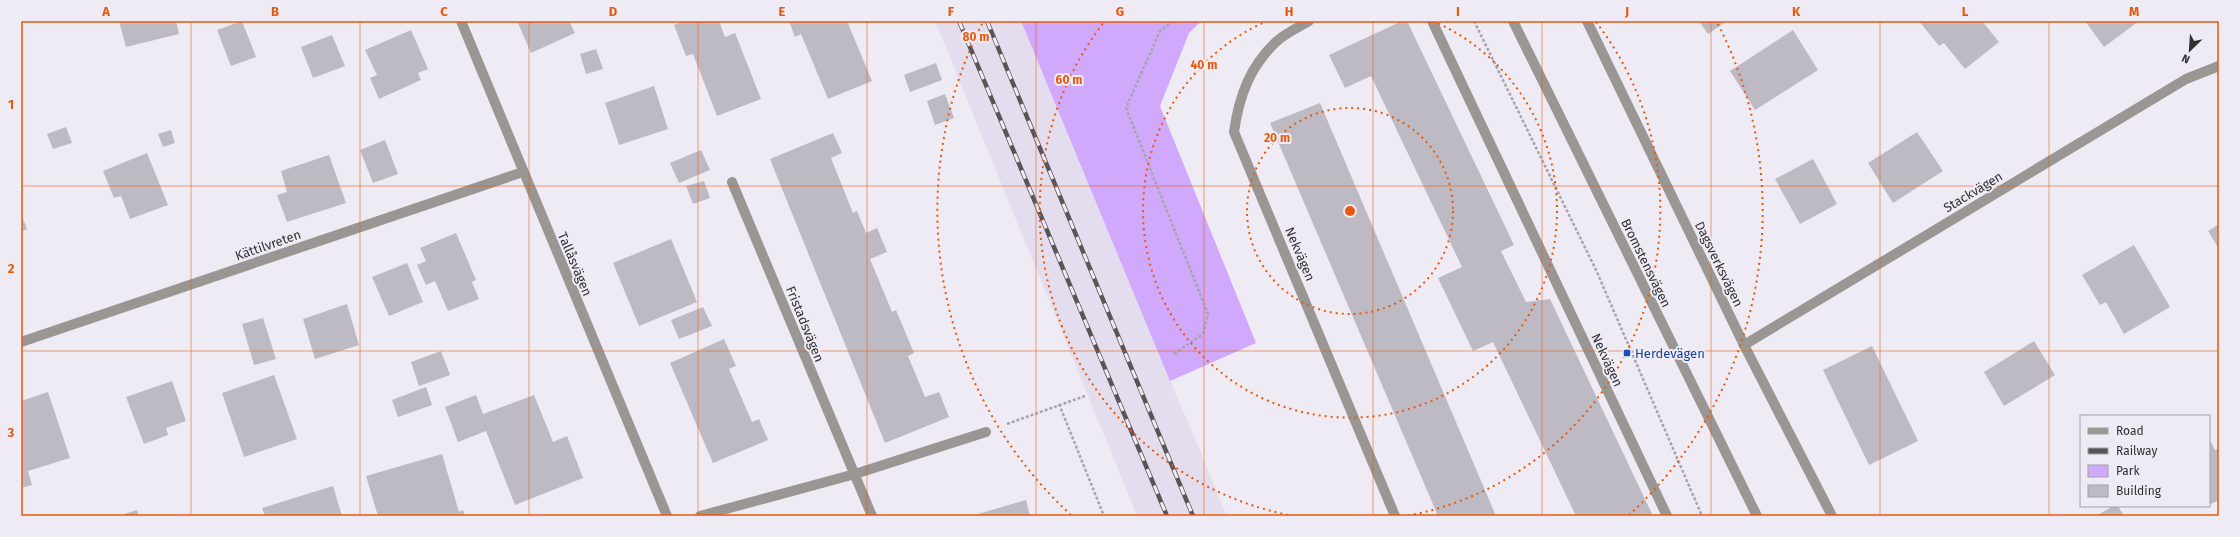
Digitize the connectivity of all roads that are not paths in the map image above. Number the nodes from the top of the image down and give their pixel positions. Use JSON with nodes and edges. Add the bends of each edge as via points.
{"nodes":[{"id":1,"x":461,"y":21,"type":"edge"},
{"id":2,"x":1309,"y":21,"type":"edge"},
{"id":3,"x":1432,"y":21,"type":"edge"},
{"id":4,"x":1513,"y":21,"type":"edge"},
{"id":5,"x":1587,"y":21,"type":"edge"},
{"id":6,"x":2219,"y":66,"type":"edge"},
{"id":7,"x":523,"y":172,"type":"junction"},
{"id":8,"x":732,"y":182,"type":"dead end"},
{"id":9,"x":21,"y":342,"type":"edge"},
{"id":10,"x":1744,"y":345,"type":"junction"},
{"id":11,"x":986,"y":432,"type":"road end"},
{"id":12,"x":855,"y":474,"type":"junction"},
{"id":13,"x":667,"y":516,"type":"edge"},
{"id":14,"x":700,"y":516,"type":"edge"},
{"id":15,"x":872,"y":516,"type":"edge"},
{"id":16,"x":1396,"y":516,"type":"edge"},
{"id":17,"x":1667,"y":516,"type":"edge"},
{"id":18,"x":1757,"y":516,"type":"edge"},
{"id":19,"x":1832,"y":516,"type":"edge"}],
"edges":[{"from":1,"to":7,"type":"street","name":"Tallåsvägen"},
{"from":2,"to":16,"type":"street","name":"Nekvägen","via":[[1278,40],[1255,64],[1238,106],[1234,132]]},
{"from":3,"to":17,"type":"street","name":"Nekvägen"},
{"from":4,"to":18,"type":"street","name":"Bromstensvägen"},
{"from":5,"to":10,"type":"street","name":"Dagsverksvägen"},
{"from":6,"to":10,"type":"street","name":"Stackvägen","via":[[2186,79]]},
{"from":7,"to":9,"type":"street","name":"Kättilvreten"},
{"from":7,"to":13,"type":"street","name":"Tallåsvägen"},
{"from":8,"to":12,"type":"street","name":"Fristadsvägen"},
{"from":10,"to":19,"type":"street","name":"Dagsverksvägen"},
{"from":11,"to":12,"type":"street"},
{"from":12,"to":14,"type":"street"},
{"from":12,"to":15,"type":"street","name":"Fristadsvägen"}]}
